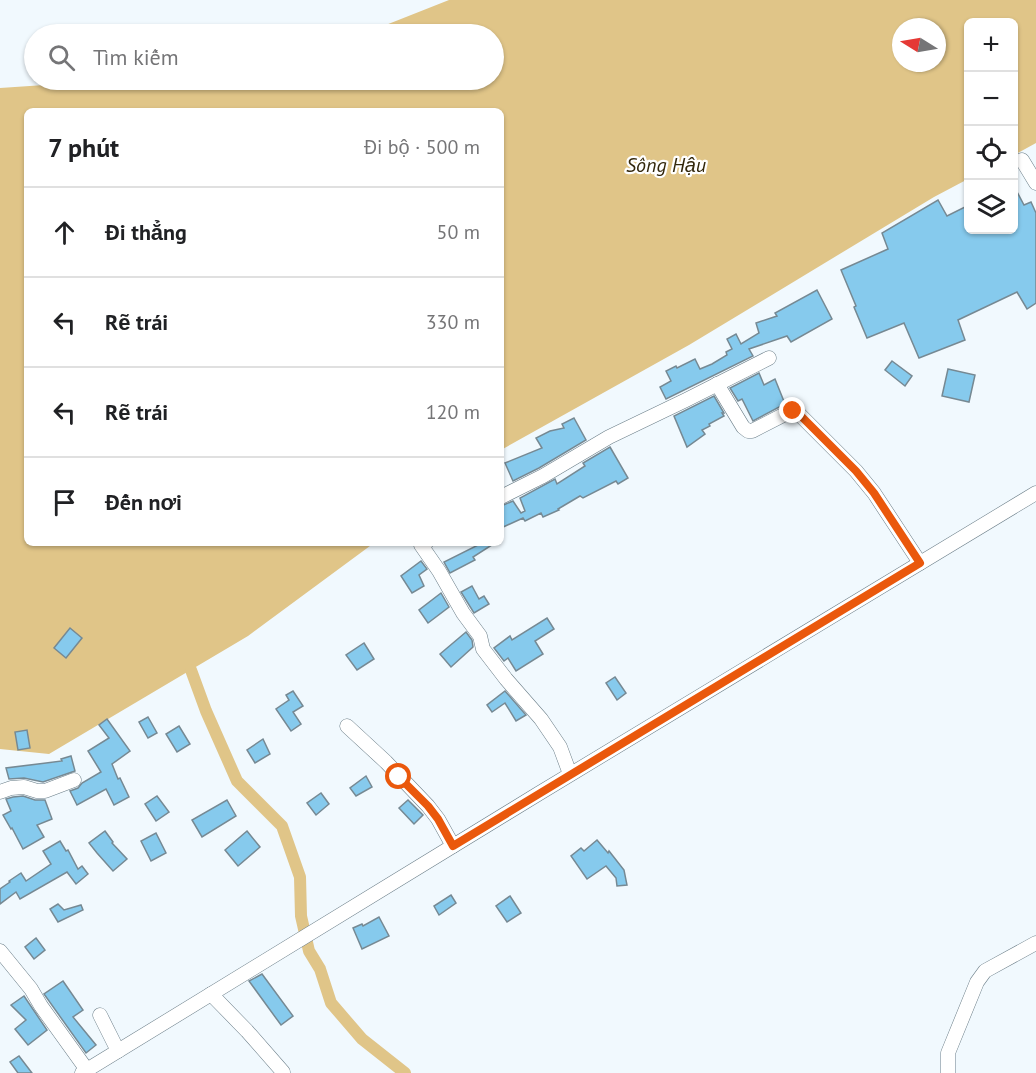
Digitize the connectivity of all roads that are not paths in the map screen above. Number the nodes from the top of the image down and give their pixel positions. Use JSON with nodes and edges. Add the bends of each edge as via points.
{"nodes":[{"id":1,"x":1022,"y":160,"type":"dead end"},
{"id":2,"x":1036,"y":183,"type":"edge"},
{"id":3,"x":769,"y":358,"type":"dead end"},
{"id":4,"x":717,"y":384,"type":"junction"},
{"id":5,"x":1036,"y":492,"type":"edge"},
{"id":6,"x":504,"y":496,"type":"edge"},
{"id":7,"x":422,"y":546,"type":"edge"},
{"id":8,"x":920,"y":563,"type":"junction"},
{"id":9,"x":347,"y":726,"type":"dead end"},
{"id":10,"x":570,"y":774,"type":"junction"},
{"id":11,"x":75,"y":780,"type":"dead end"},
{"id":12,"x":0,"y":792,"type":"edge"},
{"id":13,"x":453,"y":846,"type":"junction"},
{"id":14,"x":1035,"y":947,"type":"edge"},
{"id":15,"x":0,"y":951,"type":"edge"},
{"id":16,"x":211,"y":994,"type":"junction"},
{"id":17,"x":100,"y":1015,"type":"dead end"},
{"id":18,"x":118,"y":1051,"type":"junction"},
{"id":19,"x":84,"y":1071,"type":"edge"},
{"id":20,"x":283,"y":1073,"type":"edge"},
{"id":21,"x":948,"y":1073,"type":"edge"}],
"edges":[{"from":1,"to":2,"type":"street"},
{"from":3,"to":4,"type":"street"},
{"from":4,"to":6,"type":"street","via":[[609,437]]},
{"from":4,"to":8,"type":"street","via":[[748,431],[791,412],[799,414],[874,493]]},
{"from":5,"to":8,"type":"street"},
{"from":7,"to":10,"type":"street","via":[[480,636],[483,649],[542,719],[560,747]]},
{"from":8,"to":10,"type":"street"},
{"from":9,"to":13,"type":"street","via":[[428,806]]},
{"from":10,"to":13,"type":"street"},
{"from":11,"to":12,"type":"street","via":[[37,792],[24,787]]},
{"from":13,"to":16,"type":"street"},
{"from":14,"to":21,"type":"street","via":[[985,971],[977,982],[948,1053]]},
{"from":15,"to":19,"type":"street","via":[[31,989]]},
{"from":16,"to":18,"type":"street"},
{"from":16,"to":20,"type":"street"},
{"from":17,"to":18,"type":"street"},
{"from":18,"to":19,"type":"street"}]}
